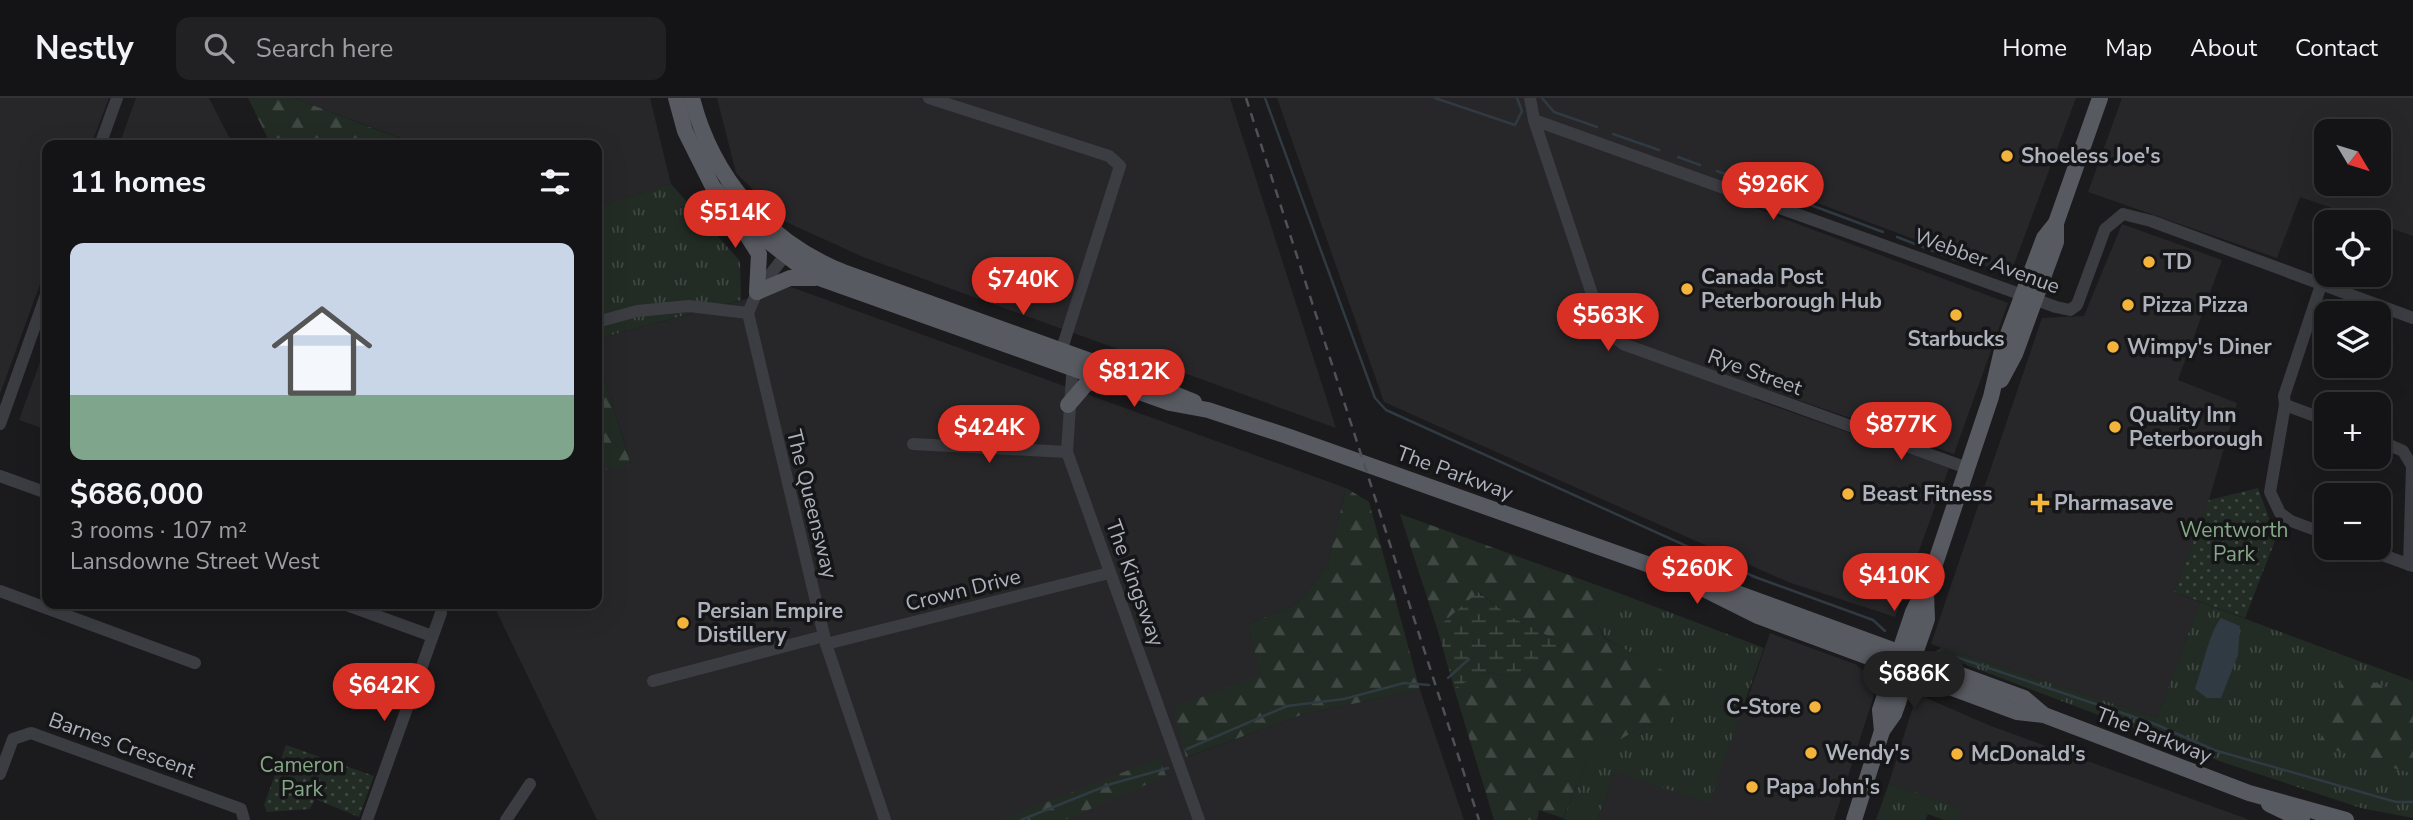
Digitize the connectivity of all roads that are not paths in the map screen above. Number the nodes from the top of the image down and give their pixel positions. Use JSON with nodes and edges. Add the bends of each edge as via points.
{"nodes":[{"id":1,"x":117,"y":98,"type":"edge"},
{"id":2,"x":676,"y":98,"type":"edge"},
{"id":3,"x":692,"y":98,"type":"edge"},
{"id":4,"x":929,"y":98,"type":"edge"},
{"id":5,"x":1530,"y":98,"type":"edge"},
{"id":6,"x":2100,"y":98,"type":"edge"},
{"id":7,"x":1534,"y":120,"type":"junction"},
{"id":8,"x":102,"y":140,"type":"edge"},
{"id":9,"x":727,"y":205,"type":"junction"},
{"id":10,"x":789,"y":250,"type":"junction"},
{"id":11,"x":822,"y":279,"type":"junction"},
{"id":12,"x":2314,"y":282,"type":"edge"},
{"id":13,"x":2320,"y":287,"type":"edge"},
{"id":14,"x":2327,"y":287,"type":"edge"},
{"id":15,"x":757,"y":292,"type":"junction"},
{"id":16,"x":2029,"y":297,"type":"junction"},
{"id":17,"x":42,"y":306,"type":"edge"},
{"id":18,"x":748,"y":313,"type":"junction"},
{"id":19,"x":2413,"y":318,"type":"edge"},
{"id":20,"x":602,"y":321,"type":"edge"},
{"id":21,"x":1067,"y":359,"type":"junction"},
{"id":22,"x":1106,"y":380,"type":"junction"},
{"id":23,"x":2285,"y":404,"type":"junction"},
{"id":24,"x":1068,"y":405,"type":"junction"},
{"id":25,"x":1208,"y":410,"type":"junction"},
{"id":26,"x":2314,"y":415,"type":"edge"},
{"id":27,"x":0,"y":424,"type":"edge"},
{"id":28,"x":913,"y":444,"type":"dead end"},
{"id":29,"x":2391,"y":446,"type":"edge"},
{"id":30,"x":1067,"y":452,"type":"junction"},
{"id":31,"x":1968,"y":468,"type":"junction"},
{"id":32,"x":0,"y":476,"type":"edge"},
{"id":33,"x":42,"y":491,"type":"edge"},
{"id":34,"x":2314,"y":530,"type":"edge"},
{"id":35,"x":2391,"y":558,"type":"edge"},
{"id":36,"x":2411,"y":565,"type":"edge"},
{"id":37,"x":1110,"y":573,"type":"junction"},
{"id":38,"x":0,"y":591,"type":"edge"},
{"id":39,"x":42,"y":607,"type":"edge"},
{"id":40,"x":49,"y":609,"type":"edge"},
{"id":41,"x":358,"y":609,"type":"edge"},
{"id":42,"x":441,"y":613,"type":"dead end"},
{"id":43,"x":432,"y":636,"type":"junction"},
{"id":44,"x":825,"y":640,"type":"junction"},
{"id":45,"x":1904,"y":662,"type":"junction"},
{"id":46,"x":195,"y":663,"type":"dead end"},
{"id":47,"x":653,"y":681,"type":"dead end"},
{"id":48,"x":0,"y":774,"type":"edge"},
{"id":49,"x":530,"y":784,"type":"dead end"},
{"id":50,"x":2249,"y":793,"type":"junction"},
{"id":51,"x":244,"y":820,"type":"edge"},
{"id":52,"x":367,"y":820,"type":"edge"},
{"id":53,"x":506,"y":820,"type":"edge"},
{"id":54,"x":885,"y":820,"type":"edge"},
{"id":55,"x":1199,"y":820,"type":"edge"},
{"id":56,"x":1853,"y":820,"type":"edge"},
{"id":57,"x":2302,"y":820,"type":"edge"},
{"id":58,"x":2346,"y":820,"type":"edge"}],
"edges":[{"from":1,"to":8,"type":"street"},
{"from":2,"to":9,"type":"main road","name":"The Parkway","via":[[699,165]]},
{"from":3,"to":10,"type":"main road","name":"The Parkway","via":[[721,172]]},
{"from":4,"to":21,"type":"street","name":"The Kingsway","via":[[1109,156],[1120,166]]},
{"from":5,"to":7,"type":"street","name":"Rye Street"},
{"from":6,"to":16,"type":"main road","via":[[2056,223],[2044,238]]},
{"from":7,"to":16,"type":"street","name":"Webber Avenue"},
{"from":7,"to":31,"type":"street","name":"Rye Street","via":[[1604,330],[1623,344]]},
{"from":9,"to":10,"type":"main road","name":"The Parkway"},
{"from":9,"to":15,"type":"main road","via":[[759,254]]},
{"from":10,"to":11,"type":"main road","name":"The Parkway"},
{"from":10,"to":15,"type":"street"},
{"from":10,"to":21,"type":"main road","name":"The Parkway"},
{"from":11,"to":15,"type":"main road","via":[[790,278]]},
{"from":11,"to":21,"type":"main road","name":"The Parkway"},
{"from":12,"to":16,"type":"street","name":"Webber Avenue","via":[[2123,214],[2105,229],[2077,305],[2070,310]]},
{"from":13,"to":23,"type":"street"},
{"from":14,"to":19,"type":"street","name":"Webber Avenue"},
{"from":15,"to":18,"type":"street"},
{"from":16,"to":31,"type":"main road","via":[[2002,350]]},
{"from":17,"to":27,"type":"street"},
{"from":18,"to":20,"type":"street","via":[[689,306],[637,311]]},
{"from":18,"to":44,"type":"street","name":"The Queensway"},
{"from":21,"to":22,"type":"main road","name":"The Parkway"},
{"from":21,"to":24,"type":"street","name":"The Kingsway"},
{"from":21,"to":25,"type":"main road","name":"The Parkway","via":[[1180,394]]},
{"from":22,"to":24,"type":"main road","via":[[1086,384]]},
{"from":22,"to":25,"type":"main road","name":"The Parkway","via":[[1170,403]]},
{"from":23,"to":26,"type":"street"},
{"from":23,"to":34,"type":"street","via":[[2270,492],[2280,513]]},
{"from":24,"to":30,"type":"street","name":"The Kingsway"},
{"from":25,"to":45,"type":"main road","name":"The Parkway","via":[[1686,579],[1759,616]]},
{"from":28,"to":30,"type":"street"},
{"from":29,"to":36,"type":"street","via":[[2403,451],[2412,466]]},
{"from":30,"to":37,"type":"street","name":"The Kingsway"},
{"from":31,"to":45,"type":"main road","via":[[1926,590],[1913,612]]},
{"from":32,"to":33,"type":"street"},
{"from":35,"to":36,"type":"street"},
{"from":37,"to":44,"type":"street","name":"Crown Drive"},
{"from":37,"to":55,"type":"street","name":"The Kingsway"},
{"from":38,"to":39,"type":"street"},
{"from":40,"to":46,"type":"street"},
{"from":41,"to":43,"type":"street"},
{"from":42,"to":43,"type":"street"},
{"from":43,"to":52,"type":"street"},
{"from":44,"to":47,"type":"street","name":"Crown Drive"},
{"from":44,"to":54,"type":"street","name":"The Queensway"},
{"from":45,"to":50,"type":"main road","name":"The Parkway","via":[[2024,698],[2044,715]]},
{"from":45,"to":56,"type":"main road","via":[[1880,710],[1882,731]]},
{"from":48,"to":51,"type":"street","name":"Barnes Crescent","via":[[13,740],[31,733],[241,808]]},
{"from":49,"to":53,"type":"street"},
{"from":50,"to":57,"type":"main road","name":"The Parkway"},
{"from":50,"to":58,"type":"main road","name":"The Parkway"}]}
